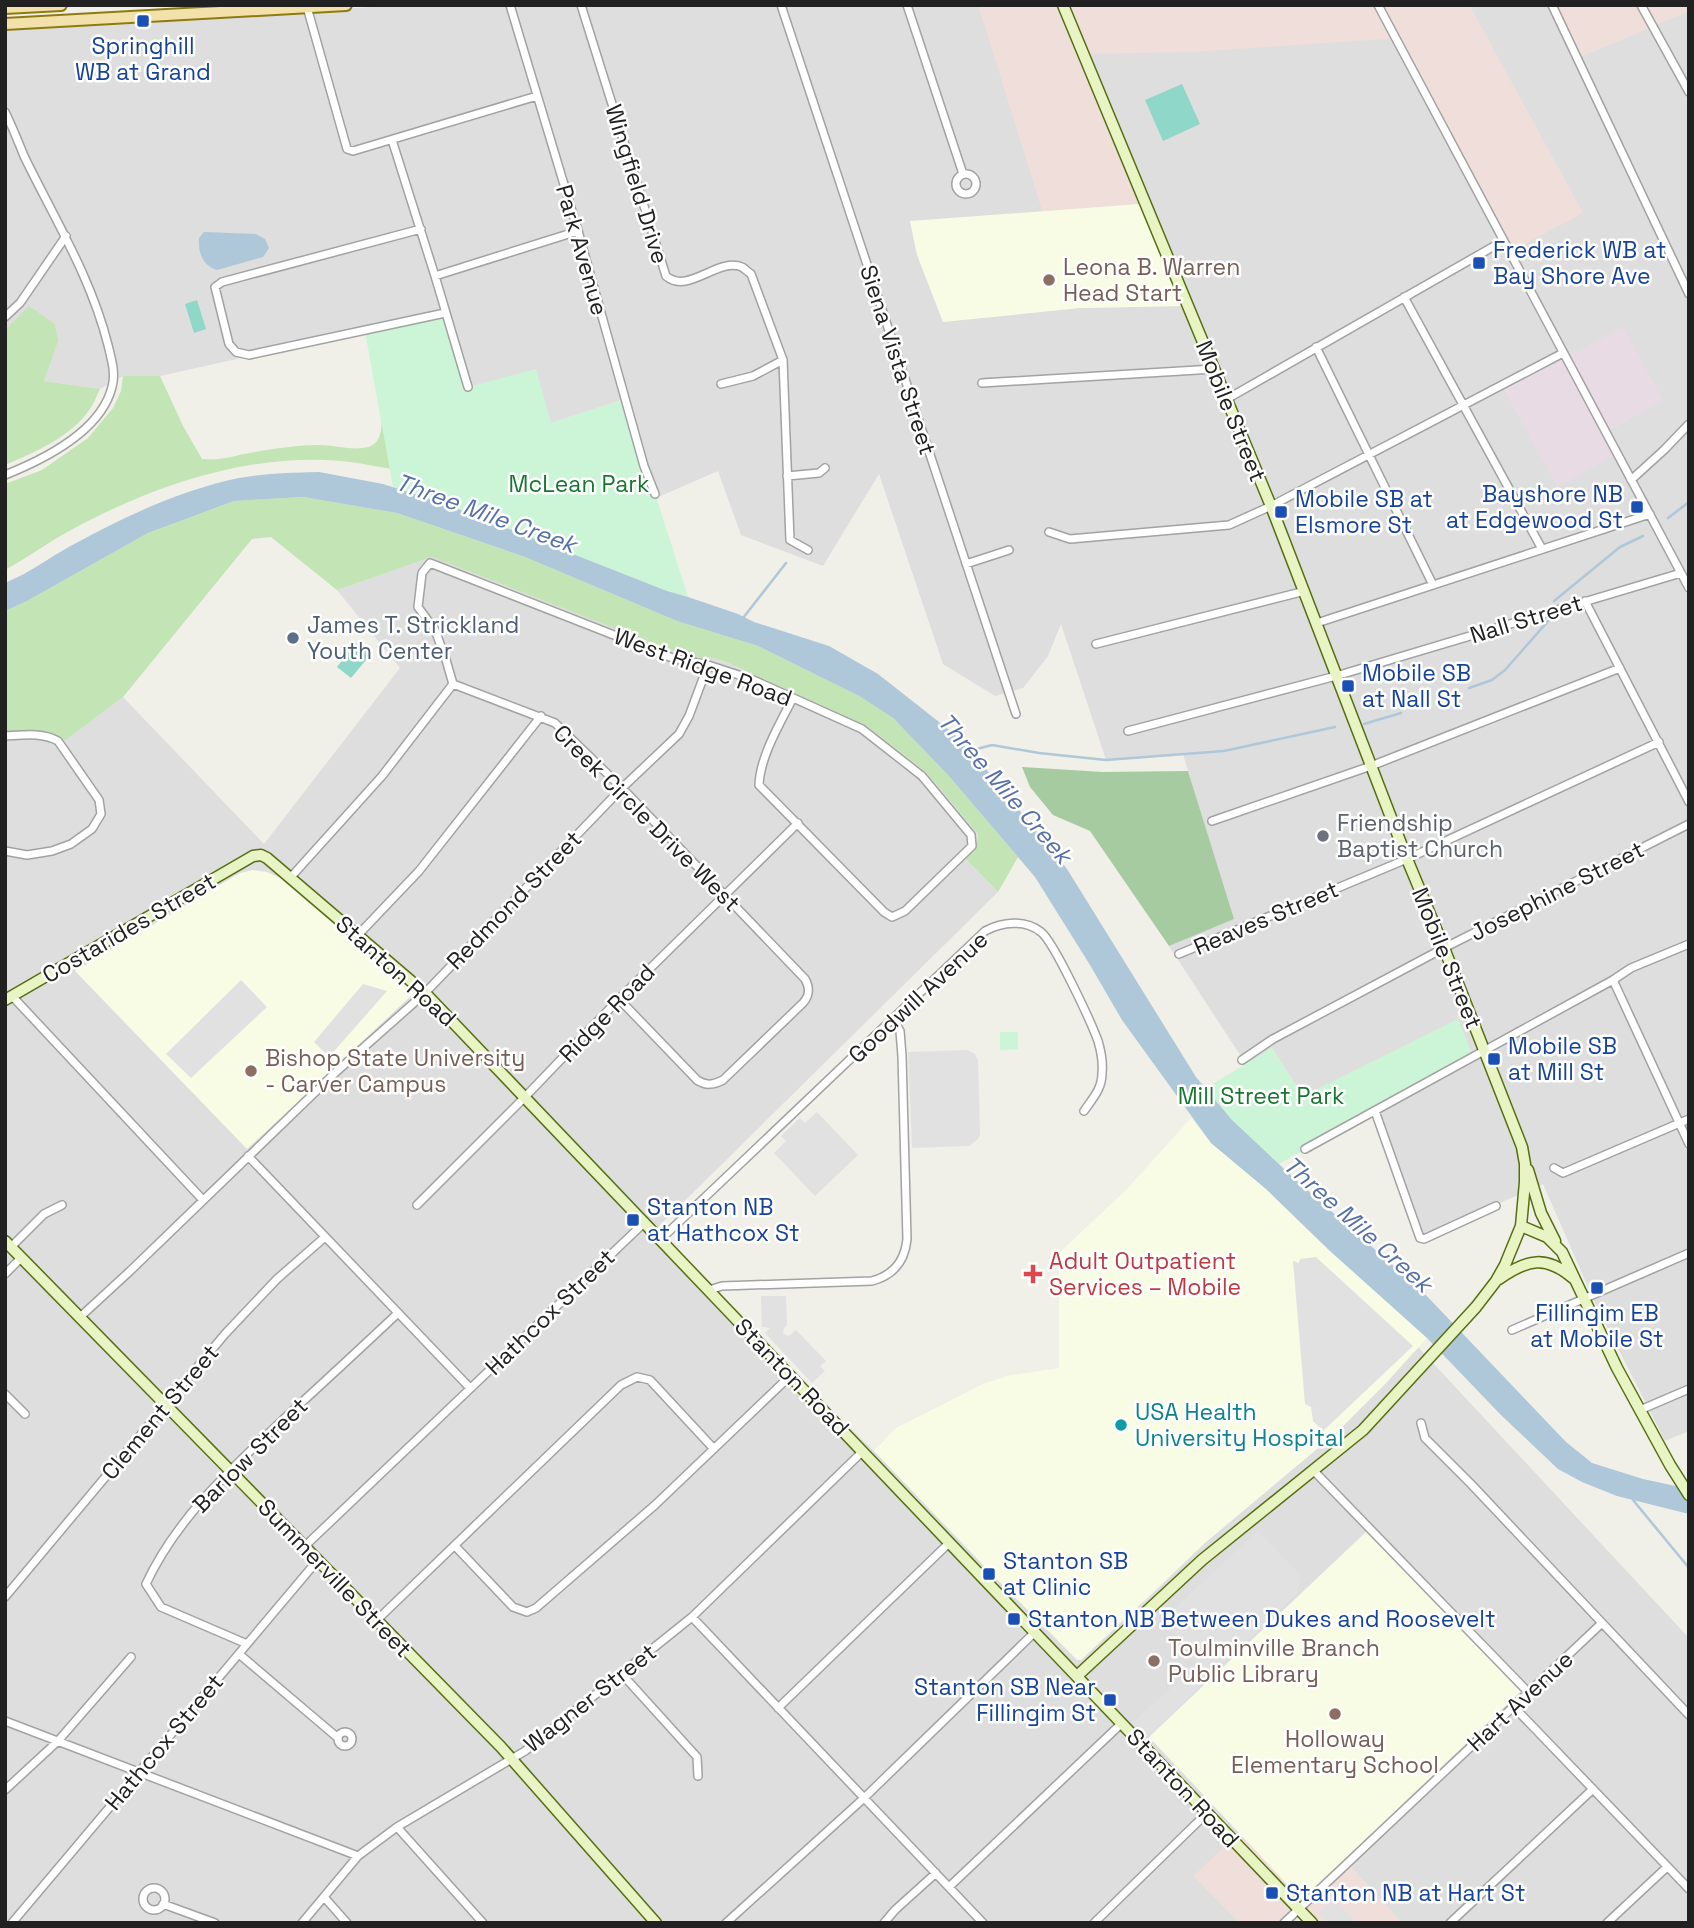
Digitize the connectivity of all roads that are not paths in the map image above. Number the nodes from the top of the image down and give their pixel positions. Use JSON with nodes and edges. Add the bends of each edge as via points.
{"nodes":[{"id":1,"x":61,"y":5,"type":"edge"},
{"id":2,"x":122,"y":5,"type":"edge"},
{"id":3,"x":346,"y":5,"type":"edge"},
{"id":4,"x":510,"y":5,"type":"edge"},
{"id":5,"x":582,"y":5,"type":"edge"},
{"id":6,"x":781,"y":5,"type":"edge"},
{"id":7,"x":907,"y":5,"type":"edge"},
{"id":8,"x":1063,"y":5,"type":"edge"},
{"id":9,"x":1378,"y":5,"type":"edge"},
{"id":10,"x":1552,"y":5,"type":"edge"},
{"id":11,"x":1641,"y":5,"type":"edge"},
{"id":12,"x":306,"y":6,"type":"edge"},
{"id":13,"x":5,"y":8,"type":"edge"},
{"id":14,"x":123,"y":17,"type":"junction"},
{"id":15,"x":5,"y":24,"type":"edge"},
{"id":16,"x":1689,"y":92,"type":"edge"},
{"id":17,"x":537,"y":96,"type":"junction"},
{"id":18,"x":5,"y":112,"type":"edge"},
{"id":19,"x":392,"y":140,"type":"junction"},
{"id":20,"x":963,"y":174,"type":"dead end"},
{"id":21,"x":421,"y":229,"type":"junction"},
{"id":22,"x":578,"y":231,"type":"junction"},
{"id":23,"x":66,"y":236,"type":"junction"},
{"id":24,"x":1503,"y":241,"type":"junction"},
{"id":25,"x":435,"y":276,"type":"junction"},
{"id":26,"x":1689,"y":294,"type":"edge"},
{"id":27,"x":1404,"y":297,"type":"junction"},
{"id":28,"x":445,"y":313,"type":"junction"},
{"id":29,"x":5,"y":317,"type":"edge"},
{"id":30,"x":1316,"y":347,"type":"junction"},
{"id":31,"x":1563,"y":353,"type":"junction"},
{"id":32,"x":783,"y":360,"type":"junction"},
{"id":33,"x":1214,"y":369,"type":"junction"},
{"id":34,"x":982,"y":383,"type":"dead end"},
{"id":35,"x":721,"y":384,"type":"dead end"},
{"id":36,"x":468,"y":387,"type":"dead end"},
{"id":37,"x":1227,"y":399,"type":"junction"},
{"id":38,"x":1463,"y":404,"type":"junction"},
{"id":39,"x":1689,"y":424,"type":"edge"},
{"id":40,"x":1368,"y":454,"type":"junction"},
{"id":41,"x":825,"y":468,"type":"dead end"},
{"id":42,"x":5,"y":475,"type":"edge"},
{"id":43,"x":787,"y":476,"type":"junction"},
{"id":44,"x":1631,"y":480,"type":"junction"},
{"id":45,"x":655,"y":494,"type":"dead end"},
{"id":46,"x":1271,"y":506,"type":"junction"},
{"id":47,"x":1650,"y":514,"type":"junction"},
{"id":48,"x":1049,"y":532,"type":"dead end"},
{"id":49,"x":1542,"y":549,"type":"junction"},
{"id":50,"x":808,"y":550,"type":"dead end"},
{"id":51,"x":1009,"y":550,"type":"dead end"},
{"id":52,"x":966,"y":564,"type":"junction"},
{"id":53,"x":1681,"y":573,"type":"junction"},
{"id":54,"x":1433,"y":585,"type":"junction"},
{"id":55,"x":1689,"y":588,"type":"edge"},
{"id":56,"x":1305,"y":591,"type":"junction"},
{"id":57,"x":1585,"y":601,"type":"junction"},
{"id":58,"x":1317,"y":623,"type":"junction"},
{"id":59,"x":1096,"y":643,"type":"dead end"},
{"id":60,"x":708,"y":665,"type":"junction"},
{"id":61,"x":1620,"y":668,"type":"junction"},
{"id":62,"x":1336,"y":676,"type":"junction"},
{"id":63,"x":453,"y":684,"type":"junction"},
{"id":64,"x":793,"y":698,"type":"junction"},
{"id":65,"x":1016,"y":714,"type":"dead end"},
{"id":66,"x":541,"y":716,"type":"junction"},
{"id":67,"x":1128,"y":731,"type":"dead end"},
{"id":68,"x":5,"y":736,"type":"edge"},
{"id":69,"x":1659,"y":743,"type":"junction"},
{"id":70,"x":1371,"y":766,"type":"junction"},
{"id":71,"x":622,"y":788,"type":"junction"},
{"id":72,"x":1689,"y":802,"type":"edge"},
{"id":73,"x":1212,"y":821,"type":"dead end"},
{"id":74,"x":798,"y":823,"type":"junction"},
{"id":75,"x":1689,"y":824,"type":"edge"},
{"id":76,"x":5,"y":851,"type":"edge"},
{"id":77,"x":253,"y":856,"type":"joint"},
{"id":78,"x":1407,"y":859,"type":"junction"},
{"id":79,"x":291,"y":877,"type":"junction"},
{"id":80,"x":725,"y":896,"type":"junction"},
{"id":81,"x":358,"y":935,"type":"junction"},
{"id":82,"x":1689,"y":944,"type":"edge"},
{"id":83,"x":1444,"y":948,"type":"junction"},
{"id":84,"x":1179,"y":954,"type":"dead end"},
{"id":85,"x":1613,"y":980,"type":"junction"},
{"id":86,"x":425,"y":993,"type":"junction"},
{"id":87,"x":8,"y":998,"type":"edge"},
{"id":88,"x":619,"y":999,"type":"junction"},
{"id":89,"x":893,"y":1019,"type":"junction"},
{"id":90,"x":1484,"y":1050,"type":"junction"},
{"id":91,"x":1242,"y":1060,"type":"dead end"},
{"id":92,"x":525,"y":1097,"type":"junction"},
{"id":93,"x":1084,"y":1111,"type":"dead end"},
{"id":94,"x":1375,"y":1111,"type":"junction"},
{"id":95,"x":1689,"y":1119,"type":"edge"},
{"id":96,"x":1679,"y":1123,"type":"junction"},
{"id":97,"x":1689,"y":1144,"type":"edge"},
{"id":98,"x":1305,"y":1149,"type":"dead end"},
{"id":99,"x":248,"y":1156,"type":"junction"},
{"id":100,"x":1525,"y":1164,"type":"junction"},
{"id":101,"x":1553,"y":1168,"type":"dead end"},
{"id":102,"x":203,"y":1200,"type":"junction"},
{"id":103,"x":62,"y":1205,"type":"dead end"},
{"id":104,"x":417,"y":1205,"type":"dead end"},
{"id":105,"x":1496,"y":1206,"type":"dead end"},
{"id":106,"x":645,"y":1222,"type":"junction"},
{"id":107,"x":1521,"y":1226,"type":"junction"},
{"id":108,"x":325,"y":1237,"type":"junction"},
{"id":109,"x":661,"y":1239,"type":"junction"},
{"id":110,"x":8,"y":1244,"type":"edge"},
{"id":111,"x":1556,"y":1245,"type":"junction"},
{"id":112,"x":1689,"y":1253,"type":"edge"},
{"id":113,"x":21,"y":1258,"type":"junction"},
{"id":114,"x":5,"y":1274,"type":"edge"},
{"id":115,"x":1496,"y":1281,"type":"junction"},
{"id":116,"x":1577,"y":1282,"type":"junction"},
{"id":117,"x":709,"y":1290,"type":"junction"},
{"id":118,"x":1585,"y":1299,"type":"junction"},
{"id":119,"x":398,"y":1313,"type":"junction"},
{"id":120,"x":79,"y":1318,"type":"junction"},
{"id":121,"x":1513,"y":1330,"type":"dead end"},
{"id":122,"x":790,"y":1376,"type":"junction"},
{"id":123,"x":470,"y":1388,"type":"junction"},
{"id":124,"x":1689,"y":1389,"type":"edge"},
{"id":125,"x":5,"y":1394,"type":"edge"},
{"id":126,"x":166,"y":1405,"type":"junction"},
{"id":127,"x":1640,"y":1410,"type":"junction"},
{"id":128,"x":25,"y":1414,"type":"dead end"},
{"id":129,"x":1421,"y":1423,"type":"dead end"},
{"id":130,"x":714,"y":1449,"type":"junction"},
{"id":131,"x":863,"y":1451,"type":"junction"},
{"id":132,"x":229,"y":1470,"type":"junction"},
{"id":133,"x":1314,"y":1471,"type":"junction"},
{"id":134,"x":1689,"y":1495,"type":"edge"},
{"id":135,"x":949,"y":1542,"type":"junction"},
{"id":136,"x":455,"y":1546,"type":"junction"},
{"id":137,"x":303,"y":1547,"type":"junction"},
{"id":138,"x":317,"y":1562,"type":"junction"},
{"id":139,"x":5,"y":1597,"type":"edge"},
{"id":140,"x":692,"y":1617,"type":"junction"},
{"id":141,"x":376,"y":1621,"type":"junction"},
{"id":142,"x":1602,"y":1623,"type":"junction"},
{"id":143,"x":1035,"y":1632,"type":"junction"},
{"id":144,"x":247,"y":1644,"type":"junction"},
{"id":145,"x":239,"y":1654,"type":"junction"},
{"id":146,"x":131,"y":1657,"type":"dead end"},
{"id":147,"x":621,"y":1674,"type":"junction"},
{"id":148,"x":1077,"y":1676,"type":"junction"},
{"id":149,"x":1529,"y":1693,"type":"junction"},
{"id":150,"x":1514,"y":1707,"type":"junction"},
{"id":151,"x":778,"y":1708,"type":"junction"},
{"id":152,"x":1689,"y":1715,"type":"edge"},
{"id":153,"x":5,"y":1721,"type":"edge"},
{"id":154,"x":1122,"y":1723,"type":"junction"},
{"id":155,"x":338,"y":1738,"type":"dead end"},
{"id":156,"x":58,"y":1741,"type":"junction"},
{"id":157,"x":511,"y":1758,"type":"junction"},
{"id":158,"x":138,"y":1772,"type":"junction"},
{"id":159,"x":698,"y":1776,"type":"dead end"},
{"id":160,"x":1592,"y":1789,"type":"junction"},
{"id":161,"x":5,"y":1790,"type":"edge"},
{"id":162,"x":863,"y":1798,"type":"junction"},
{"id":163,"x":1207,"y":1813,"type":"junction"},
{"id":164,"x":397,"y":1827,"type":"junction"},
{"id":165,"x":358,"y":1856,"type":"junction"},
{"id":166,"x":1667,"y":1867,"type":"junction"},
{"id":167,"x":936,"y":1873,"type":"junction"},
{"id":168,"x":949,"y":1888,"type":"junction"},
{"id":169,"x":1689,"y":1889,"type":"edge"},
{"id":170,"x":324,"y":1897,"type":"junction"},
{"id":171,"x":163,"y":1903,"type":"dead end"},
{"id":172,"x":1299,"y":1909,"type":"junction"},
{"id":173,"x":12,"y":1923,"type":"edge"},
{"id":174,"x":215,"y":1923,"type":"edge"},
{"id":175,"x":302,"y":1923,"type":"edge"},
{"id":176,"x":347,"y":1923,"type":"edge"},
{"id":177,"x":483,"y":1923,"type":"edge"},
{"id":178,"x":656,"y":1923,"type":"edge"},
{"id":179,"x":726,"y":1923,"type":"edge"},
{"id":180,"x":884,"y":1923,"type":"edge"},
{"id":181,"x":983,"y":1923,"type":"edge"},
{"id":182,"x":1094,"y":1923,"type":"edge"},
{"id":183,"x":1284,"y":1923,"type":"edge"},
{"id":184,"x":1312,"y":1923,"type":"edge"},
{"id":185,"x":1450,"y":1923,"type":"edge"},
{"id":186,"x":1607,"y":1923,"type":"edge"}],
"edges":[{"from":1,"to":13,"type":"main road"},
{"from":2,"to":14,"type":"street"},
{"from":3,"to":12,"type":"main road"},
{"from":4,"to":17,"type":"street","name":"Park Avenue"},
{"from":5,"to":32,"type":"street","name":"Wingfield Drive","via":[[666,276],[672,282],[685,281],[739,266],[751,274]]},
{"from":6,"to":52,"type":"street","name":"Siena Vista Street"},
{"from":7,"to":20,"type":"street"},
{"from":8,"to":33,"type":"street","name":"Mobile Street"},
{"from":9,"to":24,"type":"street"},
{"from":10,"to":26,"type":"street"},
{"from":11,"to":16,"type":"street"},
{"from":12,"to":14,"type":"main road"},
{"from":12,"to":19,"type":"street","via":[[347,149]]},
{"from":14,"to":15,"type":"main road"},
{"from":17,"to":19,"type":"street"},
{"from":17,"to":22,"type":"street","name":"Park Avenue"},
{"from":18,"to":23,"type":"street"},
{"from":19,"to":21,"type":"street"},
{"from":21,"to":25,"type":"street"},
{"from":21,"to":28,"type":"street","via":[[222,282],[215,287],[229,344],[236,352],[249,355]]},
{"from":22,"to":25,"type":"street"},
{"from":22,"to":45,"type":"street","name":"Park Avenue","via":[[643,466]]},
{"from":23,"to":29,"type":"street","via":[[20,303]]},
{"from":23,"to":42,"type":"street","via":[[99,313],[113,363],[113,385],[101,412],[79,433],[44,458]]},
{"from":24,"to":27,"type":"street"},
{"from":24,"to":31,"type":"street"},
{"from":25,"to":28,"type":"street"},
{"from":27,"to":30,"type":"street"},
{"from":27,"to":38,"type":"street"},
{"from":28,"to":36,"type":"street"},
{"from":30,"to":37,"type":"street"},
{"from":30,"to":40,"type":"street"},
{"from":31,"to":38,"type":"street"},
{"from":31,"to":44,"type":"street"},
{"from":32,"to":35,"type":"street","via":[[753,376]]},
{"from":32,"to":43,"type":"street","name":"Wingfield Drive"},
{"from":33,"to":34,"type":"street"},
{"from":33,"to":37,"type":"street","name":"Mobile Street"},
{"from":37,"to":46,"type":"street","name":"Mobile Street"},
{"from":38,"to":40,"type":"street"},
{"from":38,"to":49,"type":"street"},
{"from":39,"to":44,"type":"street"},
{"from":40,"to":46,"type":"street"},
{"from":40,"to":54,"type":"street"},
{"from":41,"to":43,"type":"street","via":[[819,473]]},
{"from":43,"to":50,"type":"street","name":"Wingfield Drive","via":[[790,540]]},
{"from":44,"to":47,"type":"street"},
{"from":46,"to":48,"type":"street","via":[[1229,525],[1213,527],[1070,539]]},
{"from":46,"to":56,"type":"street","name":"Mobile Street"},
{"from":47,"to":49,"type":"street"},
{"from":47,"to":53,"type":"street"},
{"from":49,"to":54,"type":"street"},
{"from":51,"to":52,"type":"street"},
{"from":52,"to":65,"type":"street","name":"Siena Vista Street"},
{"from":53,"to":55,"type":"street"},
{"from":53,"to":57,"type":"street","name":"Nall Street"},
{"from":54,"to":58,"type":"street"},
{"from":56,"to":58,"type":"street","name":"Mobile Street"},
{"from":56,"to":59,"type":"street"},
{"from":57,"to":61,"type":"street"},
{"from":57,"to":62,"type":"street","name":"Nall Street"},
{"from":58,"to":62,"type":"street","name":"Mobile Street"},
{"from":60,"to":63,"type":"street","name":"West Ridge Road","via":[[675,659],[430,563],[422,573],[418,607],[435,630]]},
{"from":60,"to":64,"type":"street","name":"West Ridge Road"},
{"from":60,"to":71,"type":"street","name":"Redmond Street","via":[[679,734]]},
{"from":61,"to":69,"type":"street"},
{"from":61,"to":70,"type":"street"},
{"from":62,"to":67,"type":"street","name":"Nall Street"},
{"from":62,"to":70,"type":"street","name":"Mobile Street"},
{"from":63,"to":66,"type":"street","name":"Creek Circle Drive West"},
{"from":63,"to":79,"type":"street","via":[[382,776]]},
{"from":64,"to":74,"type":"street","via":[[760,771],[759,785]]},
{"from":64,"to":74,"type":"street","name":"West Ridge Road","via":[[862,729],[922,776],[971,835],[972,846],[905,911],[892,917]]},
{"from":66,"to":71,"type":"street","name":"Creek Circle Drive West","via":[[555,723]]},
{"from":66,"to":81,"type":"street","via":[[419,871]]},
{"from":68,"to":76,"type":"street","via":[[49,736],[58,741],[99,800],[100,814],[92,830],[71,844],[27,855]]},
{"from":69,"to":72,"type":"street"},
{"from":69,"to":78,"type":"street","name":"Reaves Street"},
{"from":70,"to":73,"type":"street"},
{"from":70,"to":78,"type":"street","name":"Mobile Street"},
{"from":71,"to":80,"type":"street","name":"Creek Circle Drive West"},
{"from":71,"to":86,"type":"street","name":"Redmond Street"},
{"from":74,"to":80,"type":"street","name":"Ridge Road"},
{"from":75,"to":83,"type":"street","name":"Josephine Street"},
{"from":77,"to":79,"type":"street","name":"Stanton Road","via":[[267,858]]},
{"from":77,"to":87,"type":"street","name":"Costarides Street"},
{"from":78,"to":83,"type":"street","name":"Mobile Street"},
{"from":78,"to":84,"type":"street","name":"Reaves Street"},
{"from":79,"to":81,"type":"street","name":"Stanton Road"},
{"from":80,"to":88,"type":"street","name":"Ridge Road"},
{"from":80,"to":88,"type":"street","name":"Creek Circle Drive West","via":[[805,978],[809,993],[803,1003],[723,1080],[704,1084]]},
{"from":81,"to":86,"type":"street","name":"Stanton Road"},
{"from":82,"to":85,"type":"street"},
{"from":83,"to":90,"type":"street","name":"Mobile Street"},
{"from":83,"to":91,"type":"street","name":"Josephine Street"},
{"from":85,"to":90,"type":"street"},
{"from":85,"to":96,"type":"street"},
{"from":86,"to":92,"type":"street","name":"Stanton Road"},
{"from":86,"to":99,"type":"street","name":"Redmond Street"},
{"from":87,"to":102,"type":"street"},
{"from":88,"to":92,"type":"street","name":"Ridge Road"},
{"from":89,"to":93,"type":"street","name":"Goodwill Avenue","via":[[985,931],[1007,923],[1035,928],[1056,954],[1098,1043],[1102,1075],[1099,1089]]},
{"from":89,"to":109,"type":"street","name":"Goodwill Avenue"},
{"from":89,"to":117,"type":"street","via":[[900,1031],[902,1056],[907,1239],[899,1265],[872,1281]]},
{"from":90,"to":94,"type":"street"},
{"from":90,"to":100,"type":"street","name":"Mobile Street"},
{"from":92,"to":104,"type":"street","name":"Ridge Road"},
{"from":92,"to":106,"type":"street","name":"Stanton Road"},
{"from":94,"to":98,"type":"street"},
{"from":94,"to":105,"type":"street","via":[[1420,1238]]},
{"from":95,"to":96,"type":"street"},
{"from":96,"to":97,"type":"street"},
{"from":96,"to":101,"type":"street","via":[[1563,1173]]},
{"from":99,"to":102,"type":"street","name":"Redmond Street"},
{"from":99,"to":108,"type":"street"},
{"from":100,"to":107,"type":"street","name":"Mobile Street"},
{"from":100,"to":111,"type":"street"},
{"from":102,"to":120,"type":"street","name":"Redmond Street"},
{"from":103,"to":110,"type":"street"},
{"from":106,"to":109,"type":"street","name":"Stanton Road"},
{"from":106,"to":123,"type":"street","name":"Hathcox Street"},
{"from":107,"to":111,"type":"street"},
{"from":107,"to":115,"type":"street","name":"Mobile Street"},
{"from":108,"to":119,"type":"street"},
{"from":108,"to":126,"type":"street","name":"Clement Street","via":[[277,1279]]},
{"from":109,"to":117,"type":"street","name":"Stanton Road"},
{"from":110,"to":113,"type":"street","name":"Summerville Street"},
{"from":111,"to":116,"type":"street"},
{"from":112,"to":118,"type":"street"},
{"from":113,"to":114,"type":"street"},
{"from":113,"to":120,"type":"street","name":"Summerville Street"},
{"from":115,"to":116,"type":"street","via":[[1516,1267],[1538,1262],[1551,1264]]},
{"from":115,"to":133,"type":"street","via":[[1363,1430]]},
{"from":116,"to":118,"type":"street"},
{"from":117,"to":122,"type":"street","name":"Stanton Road"},
{"from":118,"to":121,"type":"street"},
{"from":118,"to":127,"type":"street"},
{"from":119,"to":123,"type":"street"},
{"from":119,"to":132,"type":"street","name":"Barlow Street"},
{"from":120,"to":126,"type":"street","name":"Summerville Street"},
{"from":122,"to":130,"type":"street"},
{"from":122,"to":131,"type":"street","name":"Stanton Road"},
{"from":123,"to":137,"type":"street","name":"Hathcox Street"},
{"from":124,"to":127,"type":"street"},
{"from":125,"to":128,"type":"street"},
{"from":126,"to":132,"type":"street","name":"Summerville Street"},
{"from":126,"to":139,"type":"street","name":"Clement Street"},
{"from":127,"to":134,"type":"street"},
{"from":129,"to":142,"type":"street","via":[[1424,1438]]},
{"from":130,"to":136,"type":"street","via":[[527,1612],[513,1606]]},
{"from":130,"to":136,"type":"street","via":[[650,1380],[637,1377],[621,1385]]},
{"from":131,"to":135,"type":"street","name":"Stanton Road"},
{"from":131,"to":140,"type":"street","name":"Wagner Street"},
{"from":132,"to":137,"type":"street","name":"Summerville Street"},
{"from":132,"to":144,"type":"street","name":"Barlow Street","via":[[170,1540],[146,1584],[161,1607]]},
{"from":133,"to":148,"type":"street","via":[[1202,1560]]},
{"from":133,"to":149,"type":"street"},
{"from":135,"to":143,"type":"street","name":"Stanton Road"},
{"from":135,"to":151,"type":"street"},
{"from":136,"to":141,"type":"street"},
{"from":137,"to":138,"type":"street","name":"Summerville Street"},
{"from":138,"to":141,"type":"street","name":"Summerville Street"},
{"from":138,"to":144,"type":"street","name":"Hathcox Street"},
{"from":140,"to":147,"type":"street","name":"Wagner Street"},
{"from":140,"to":151,"type":"street"},
{"from":141,"to":157,"type":"street","name":"Summerville Street"},
{"from":142,"to":149,"type":"street","name":"Hart Avenue"},
{"from":142,"to":152,"type":"street"},
{"from":143,"to":148,"type":"street","name":"Stanton Road"},
{"from":143,"to":162,"type":"street"},
{"from":144,"to":145,"type":"street","name":"Hathcox Street"},
{"from":145,"to":155,"type":"street"},
{"from":145,"to":158,"type":"street","name":"Hathcox Street"},
{"from":146,"to":156,"type":"street"},
{"from":147,"to":157,"type":"street","name":"Wagner Street"},
{"from":147,"to":159,"type":"street","via":[[697,1757]]},
{"from":148,"to":154,"type":"street","name":"Stanton Road"},
{"from":149,"to":150,"type":"street","name":"Hart Avenue"},
{"from":150,"to":160,"type":"street"},
{"from":150,"to":172,"type":"street","name":"Hart Avenue"},
{"from":151,"to":162,"type":"street"},
{"from":153,"to":156,"type":"street"},
{"from":154,"to":163,"type":"street","name":"Stanton Road"},
{"from":154,"to":168,"type":"street"},
{"from":156,"to":158,"type":"street"},
{"from":156,"to":161,"type":"street"},
{"from":157,"to":164,"type":"street","name":"Wagner Street"},
{"from":157,"to":178,"type":"street","name":"Summerville Street"},
{"from":158,"to":165,"type":"street"},
{"from":158,"to":173,"type":"street","name":"Hathcox Street"},
{"from":160,"to":166,"type":"street"},
{"from":160,"to":185,"type":"street"},
{"from":162,"to":167,"type":"street"},
{"from":162,"to":179,"type":"street"},
{"from":163,"to":172,"type":"street","name":"Stanton Road"},
{"from":163,"to":182,"type":"street"},
{"from":164,"to":165,"type":"street","name":"Wagner Street"},
{"from":164,"to":177,"type":"street"},
{"from":165,"to":170,"type":"street","name":"Wagner Street"},
{"from":166,"to":169,"type":"street"},
{"from":166,"to":186,"type":"street"},
{"from":167,"to":168,"type":"street"},
{"from":167,"to":180,"type":"street"},
{"from":168,"to":181,"type":"street"},
{"from":170,"to":175,"type":"street","name":"Wagner Street"},
{"from":170,"to":176,"type":"street"},
{"from":171,"to":174,"type":"street"},
{"from":172,"to":183,"type":"street","name":"Hart Avenue"},
{"from":172,"to":184,"type":"street","name":"Stanton Road"}]}
